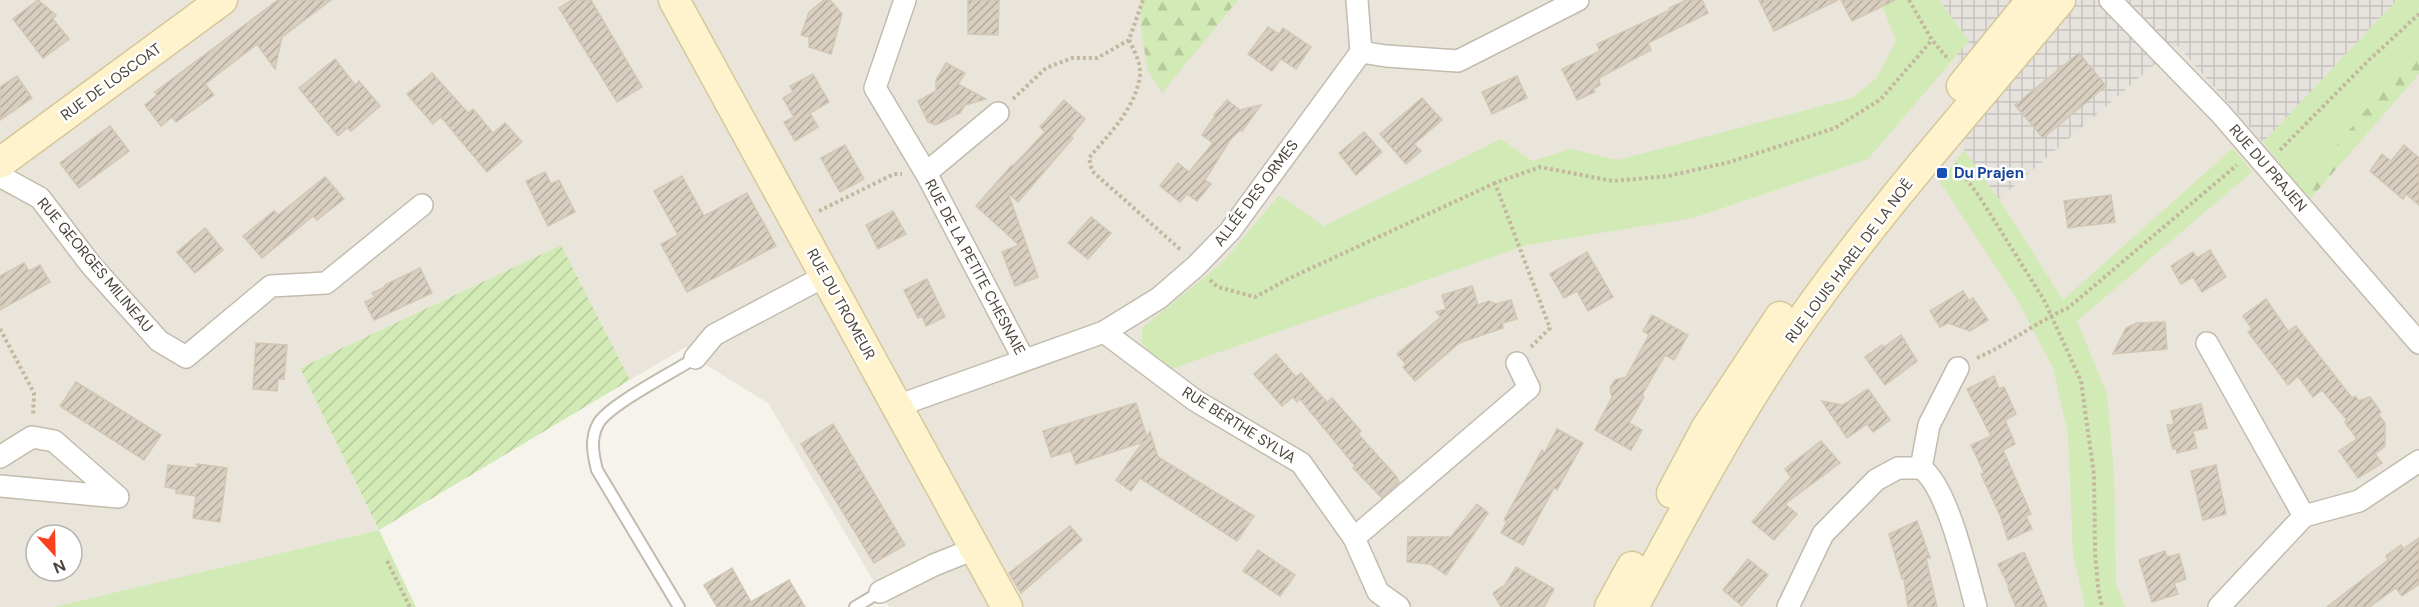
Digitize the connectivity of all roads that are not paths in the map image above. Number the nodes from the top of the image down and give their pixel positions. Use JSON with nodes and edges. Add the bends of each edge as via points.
{"nodes":[{"id":1,"x":222,"y":0,"type":"edge"},
{"id":2,"x":674,"y":0,"type":"edge"},
{"id":3,"x":905,"y":0,"type":"edge"},
{"id":4,"x":1357,"y":0,"type":"edge"},
{"id":5,"x":1578,"y":0,"type":"edge"},
{"id":6,"x":2032,"y":0,"type":"edge"},
{"id":7,"x":2060,"y":0,"type":"edge"},
{"id":8,"x":2110,"y":0,"type":"edge"},
{"id":9,"x":1360,"y":52,"type":"junction"},
{"id":10,"x":998,"y":113,"type":"road end"},
{"id":11,"x":0,"y":163,"type":"edge"},
{"id":12,"x":926,"y":173,"type":"junction"},
{"id":13,"x":0,"y":176,"type":"edge"},
{"id":14,"x":422,"y":205,"type":"dead end"},
{"id":15,"x":825,"y":276,"type":"junction"},
{"id":16,"x":1104,"y":332,"type":"junction"},
{"id":17,"x":2419,"y":343,"type":"edge"},
{"id":18,"x":2207,"y":344,"type":"dead end"},
{"id":19,"x":695,"y":358,"type":"joint"},
{"id":20,"x":1024,"y":360,"type":"junction"},
{"id":21,"x":1517,"y":363,"type":"road end"},
{"id":22,"x":1958,"y":368,"type":"road end"},
{"id":23,"x":897,"y":406,"type":"junction"},
{"id":24,"x":0,"y":457,"type":"edge"},
{"id":25,"x":2419,"y":461,"type":"edge"},
{"id":26,"x":1921,"y":468,"type":"junction"},
{"id":27,"x":0,"y":486,"type":"edge"},
{"id":28,"x":2304,"y":516,"type":"junction"},
{"id":29,"x":1354,"y":538,"type":"junction"},
{"id":30,"x":974,"y":549,"type":"junction"},
{"id":31,"x":880,"y":592,"type":"joint"},
{"id":32,"x":679,"y":607,"type":"edge"},
{"id":33,"x":855,"y":607,"type":"edge"},
{"id":34,"x":1007,"y":607,"type":"edge"},
{"id":35,"x":1399,"y":607,"type":"edge"},
{"id":36,"x":1610,"y":607,"type":"edge"},
{"id":37,"x":1633,"y":607,"type":"edge"},
{"id":38,"x":1788,"y":607,"type":"edge"},
{"id":39,"x":1976,"y":607,"type":"edge"},
{"id":40,"x":2219,"y":607,"type":"edge"}],
"edges":[{"from":1,"to":11,"type":"main road","name":"RUE DE LOSCOAT"},
{"from":2,"to":15,"type":"main road","name":"RUE DU TROMEUR"},
{"from":3,"to":12,"type":"street","name":"RUE DE LA PETITE CHESNAIE","via":[[874,88]]},
{"from":4,"to":9,"type":"street"},
{"from":5,"to":9,"type":"street","via":[[1458,62]]},
{"from":6,"to":36,"type":"main road","name":"RUE LOUIS HAREL DE LA NOË","via":[[1797,293],[1706,429]]},
{"from":7,"to":37,"type":"main road","name":"RUE LOUIS HAREL DE LA NOË","via":[[1866,234],[1805,315],[1746,405]]},
{"from":8,"to":17,"type":"street","name":"RUE DU PRAJEN","via":[[2222,114]]},
{"from":9,"to":16,"type":"street","name":"ALLÉE DES ORMES","via":[[1230,231],[1159,298]]},
{"from":10,"to":12,"type":"street","name":"RUE DE LA PETITE CHESNAIE"},
{"from":12,"to":20,"type":"street","name":"RUE DE LA PETITE CHESNAIE"},
{"from":13,"to":14,"type":"street","name":"RUE GEORGES MILINEAU","via":[[40,198],[91,265],[159,341],[186,357],[271,286],[326,283]]},
{"from":15,"to":19,"type":"street","via":[[714,335]]},
{"from":15,"to":23,"type":"main road","name":"RUE DU TROMEUR"},
{"from":16,"to":20,"type":"street","name":"ALLÉE DES ORMES"},
{"from":16,"to":29,"type":"street","name":"RUE BERTHE SYLVA","via":[[1196,401],[1301,463]]},
{"from":18,"to":28,"type":"street"},
{"from":19,"to":32,"type":"lane","via":[[610,410],[598,424],[591,447],[597,470]]},
{"from":20,"to":23,"type":"street","name":"ALLÉE DES ORMES"},
{"from":21,"to":29,"type":"street","via":[[1529,388]]},
{"from":22,"to":26,"type":"street","via":[[1929,424]]},
{"from":23,"to":30,"type":"main road","name":"RUE DU TROMEUR"},
{"from":24,"to":27,"type":"street","via":[[32,437],[54,441],[118,497]]},
{"from":25,"to":28,"type":"street","via":[[2359,501]]},
{"from":26,"to":38,"type":"street","via":[[1898,468],[1876,480],[1823,534]]},
{"from":26,"to":39,"type":"street","via":[[1932,479],[1952,522]]},
{"from":28,"to":40,"type":"street"},
{"from":29,"to":35,"type":"street","name":"RUE BERTHE SYLVA","via":[[1378,592]]},
{"from":30,"to":31,"type":"street"},
{"from":30,"to":34,"type":"main road","name":"RUE DU TROMEUR"},
{"from":31,"to":33,"type":"lane"}]}
